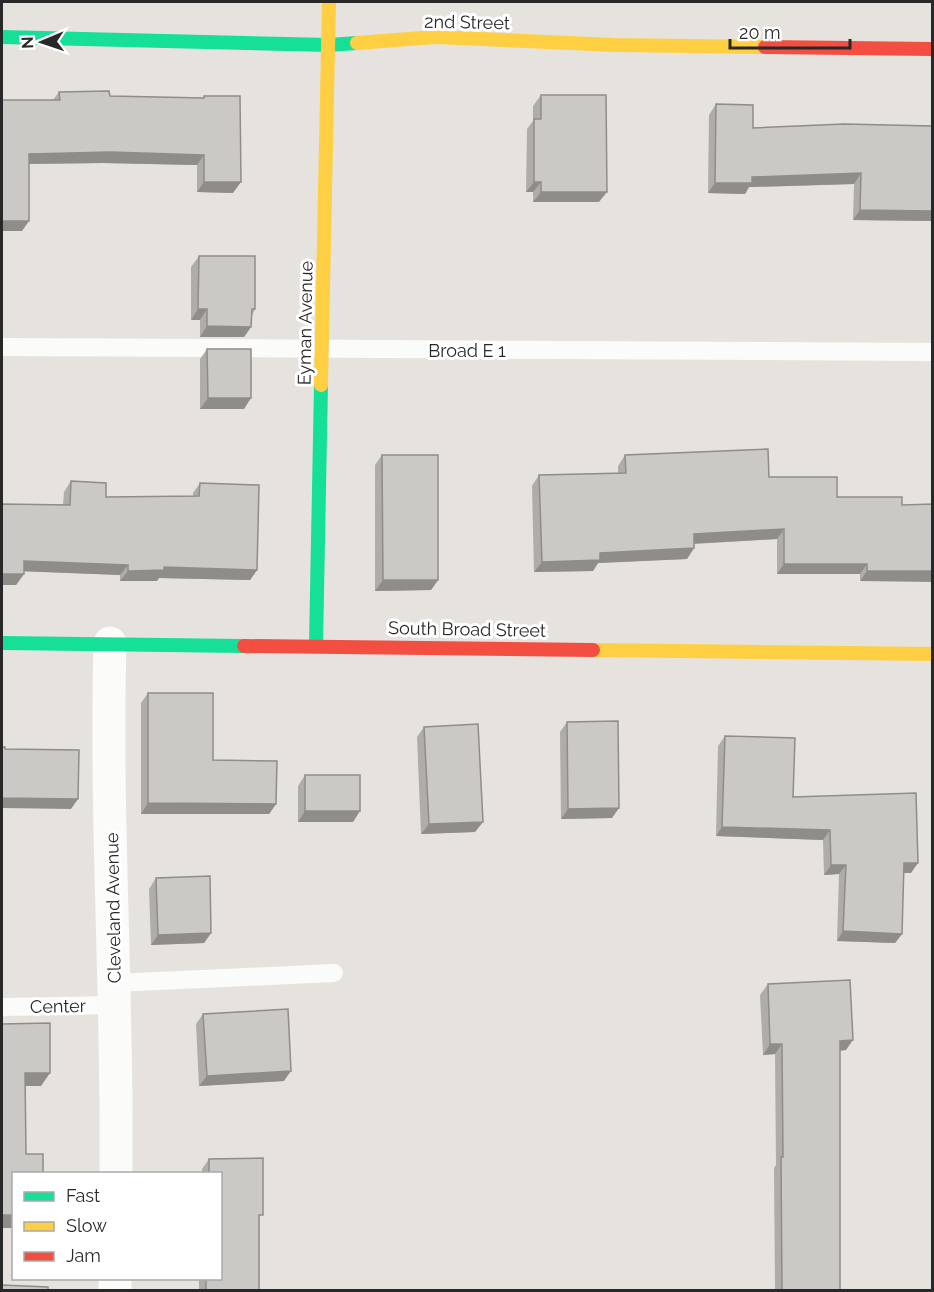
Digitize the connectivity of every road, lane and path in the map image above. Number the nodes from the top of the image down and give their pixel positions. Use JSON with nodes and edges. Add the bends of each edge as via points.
{"nodes":[{"id":1,"x":329,"y":2,"type":"edge"},
{"id":2,"x":2,"y":38,"type":"edge"},
{"id":3,"x":329,"y":45,"type":"junction"},
{"id":4,"x":933,"y":49,"type":"edge"},
{"id":5,"x":2,"y":347,"type":"edge"},
{"id":6,"x":322,"y":349,"type":"junction"},
{"id":7,"x":933,"y":352,"type":"edge"},
{"id":8,"x":2,"y":643,"type":"edge"},
{"id":9,"x":110,"y":643,"type":"junction"},
{"id":10,"x":316,"y":645,"type":"junction"},
{"id":11,"x":933,"y":654,"type":"edge"},
{"id":12,"x":334,"y":973,"type":"dead end"},
{"id":13,"x":115,"y":994,"type":"junction"},
{"id":14,"x":2,"y":1007,"type":"edge"},
{"id":15,"x":116,"y":1172,"type":"edge"}],
"edges":[{"from":1,"to":3,"type":"street","name":"Eyman Avenue"},
{"from":2,"to":3,"type":"street","name":"2nd Street"},
{"from":3,"to":4,"type":"street","name":"2nd Street","via":[[435,37],[614,45]]},
{"from":3,"to":6,"type":"street","name":"Eyman Avenue"},
{"from":5,"to":6,"type":"lane","name":"Broad E 1"},
{"from":6,"to":7,"type":"lane","name":"Broad E 1"},
{"from":6,"to":10,"type":"street","name":"Eyman Avenue"},
{"from":8,"to":9,"type":"street","name":"South Broad Street"},
{"from":9,"to":10,"type":"street","name":"South Broad Street"},
{"from":9,"to":13,"type":"street","name":"Cleveland Avenue"},
{"from":10,"to":11,"type":"street","name":"South Broad Street"},
{"from":12,"to":13,"type":"lane","name":"Center"},
{"from":13,"to":14,"type":"lane","name":"Center"},
{"from":13,"to":15,"type":"street","name":"Cleveland Avenue"}]}
